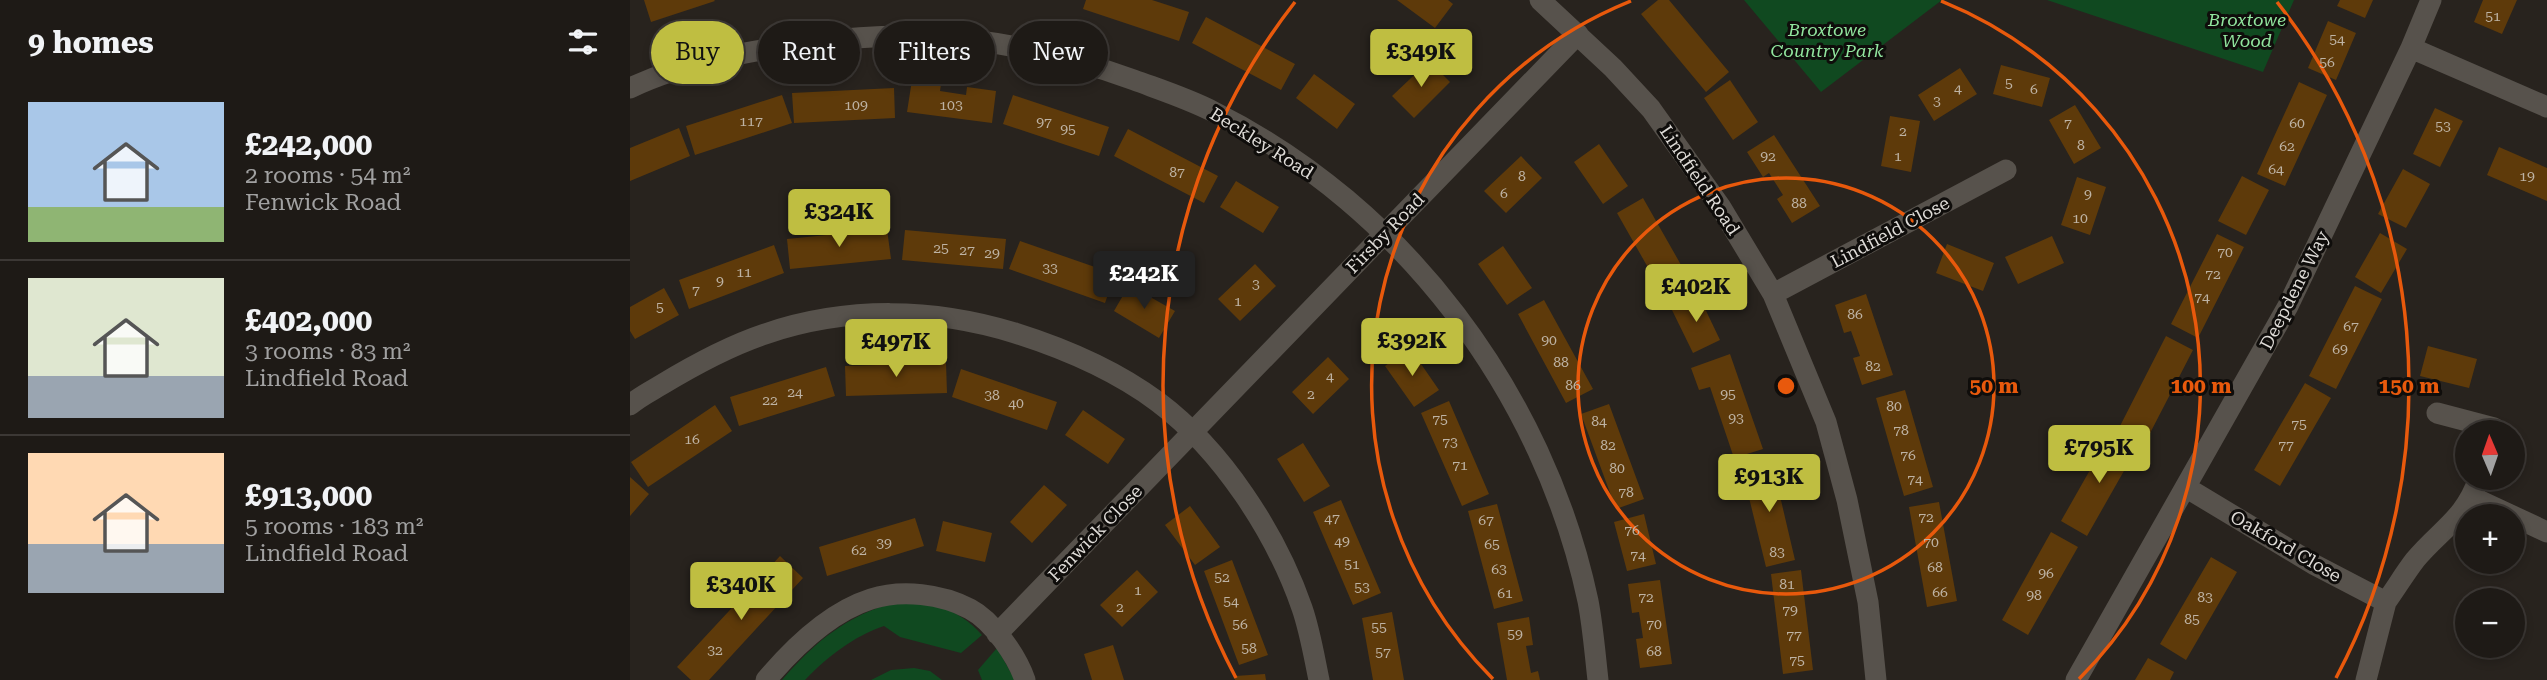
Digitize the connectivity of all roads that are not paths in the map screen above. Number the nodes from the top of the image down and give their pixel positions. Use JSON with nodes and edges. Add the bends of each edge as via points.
{"nodes":[{"id":1,"x":1540,"y":0,"type":"edge"},
{"id":2,"x":2431,"y":0,"type":"edge"},
{"id":3,"x":1578,"y":34,"type":"junction"},
{"id":4,"x":2411,"y":48,"type":"junction"},
{"id":5,"x":630,"y":88,"type":"edge"},
{"id":6,"x":2547,"y":107,"type":"edge"},
{"id":7,"x":2007,"y":170,"type":"dead end"},
{"id":8,"x":1384,"y":233,"type":"junction"},
{"id":9,"x":1773,"y":294,"type":"junction"},
{"id":10,"x":630,"y":405,"type":"edge"},
{"id":11,"x":2437,"y":413,"type":"dead end"},
{"id":12,"x":2464,"y":420,"type":"edge"},
{"id":13,"x":1193,"y":433,"type":"junction"},
{"id":14,"x":2187,"y":488,"type":"junction"},
{"id":15,"x":2475,"y":490,"type":"edge"},
{"id":16,"x":2479,"y":490,"type":"edge"},
{"id":17,"x":2547,"y":532,"type":"edge"},
{"id":18,"x":2386,"y":602,"type":"junction"},
{"id":19,"x":997,"y":634,"type":"junction"},
{"id":20,"x":766,"y":680,"type":"edge"},
{"id":21,"x":1025,"y":680,"type":"edge"},
{"id":22,"x":1319,"y":680,"type":"edge"},
{"id":23,"x":1598,"y":680,"type":"edge"},
{"id":24,"x":1876,"y":680,"type":"edge"},
{"id":25,"x":2076,"y":680,"type":"edge"},
{"id":26,"x":2366,"y":680,"type":"edge"}],
"edges":[{"from":1,"to":3,"type":"street","name":"Lindfield Road"},
{"from":2,"to":4,"type":"street","name":"Deepdene Way"},
{"from":3,"to":8,"type":"street","name":"Firsby Road"},
{"from":3,"to":9,"type":"street","name":"Lindfield Road","via":[[1674,138]]},
{"from":4,"to":6,"type":"street"},
{"from":4,"to":14,"type":"street","name":"Deepdene Way","via":[[2288,306]]},
{"from":5,"to":8,"type":"street","name":"Beckley Road","via":[[746,52],[841,38],[938,36],[1037,50],[1116,73],[1215,112],[1304,166]]},
{"from":7,"to":9,"type":"street","name":"Lindfield Close"},
{"from":8,"to":13,"type":"street","name":"Firsby Road"},
{"from":8,"to":23,"type":"street","name":"Beckley Road","via":[[1462,321],[1507,391],[1542,460],[1580,568]]},
{"from":9,"to":24,"type":"street","name":"Lindfield Road","via":[[1826,422],[1847,500],[1868,602]]},
{"from":10,"to":13,"type":"street","via":[[739,342],[772,331],[838,316],[931,314],[980,322],[1080,356],[1141,390]]},
{"from":11,"to":12,"type":"street"},
{"from":13,"to":19,"type":"street","name":"Fenwick Close"},
{"from":13,"to":22,"type":"street","via":[[1254,510],[1274,545],[1302,610]]},
{"from":14,"to":18,"type":"street","name":"Oakford Close"},
{"from":14,"to":25,"type":"street","name":"Deepdene Way"},
{"from":15,"to":18,"type":"street","via":[[2459,517],[2416,560]]},
{"from":16,"to":17,"type":"street"},
{"from":18,"to":26,"type":"street"},
{"from":19,"to":20,"type":"street","via":[[972,610],[951,601],[899,594],[872,599],[819,629]]},
{"from":19,"to":21,"type":"street"}]}
